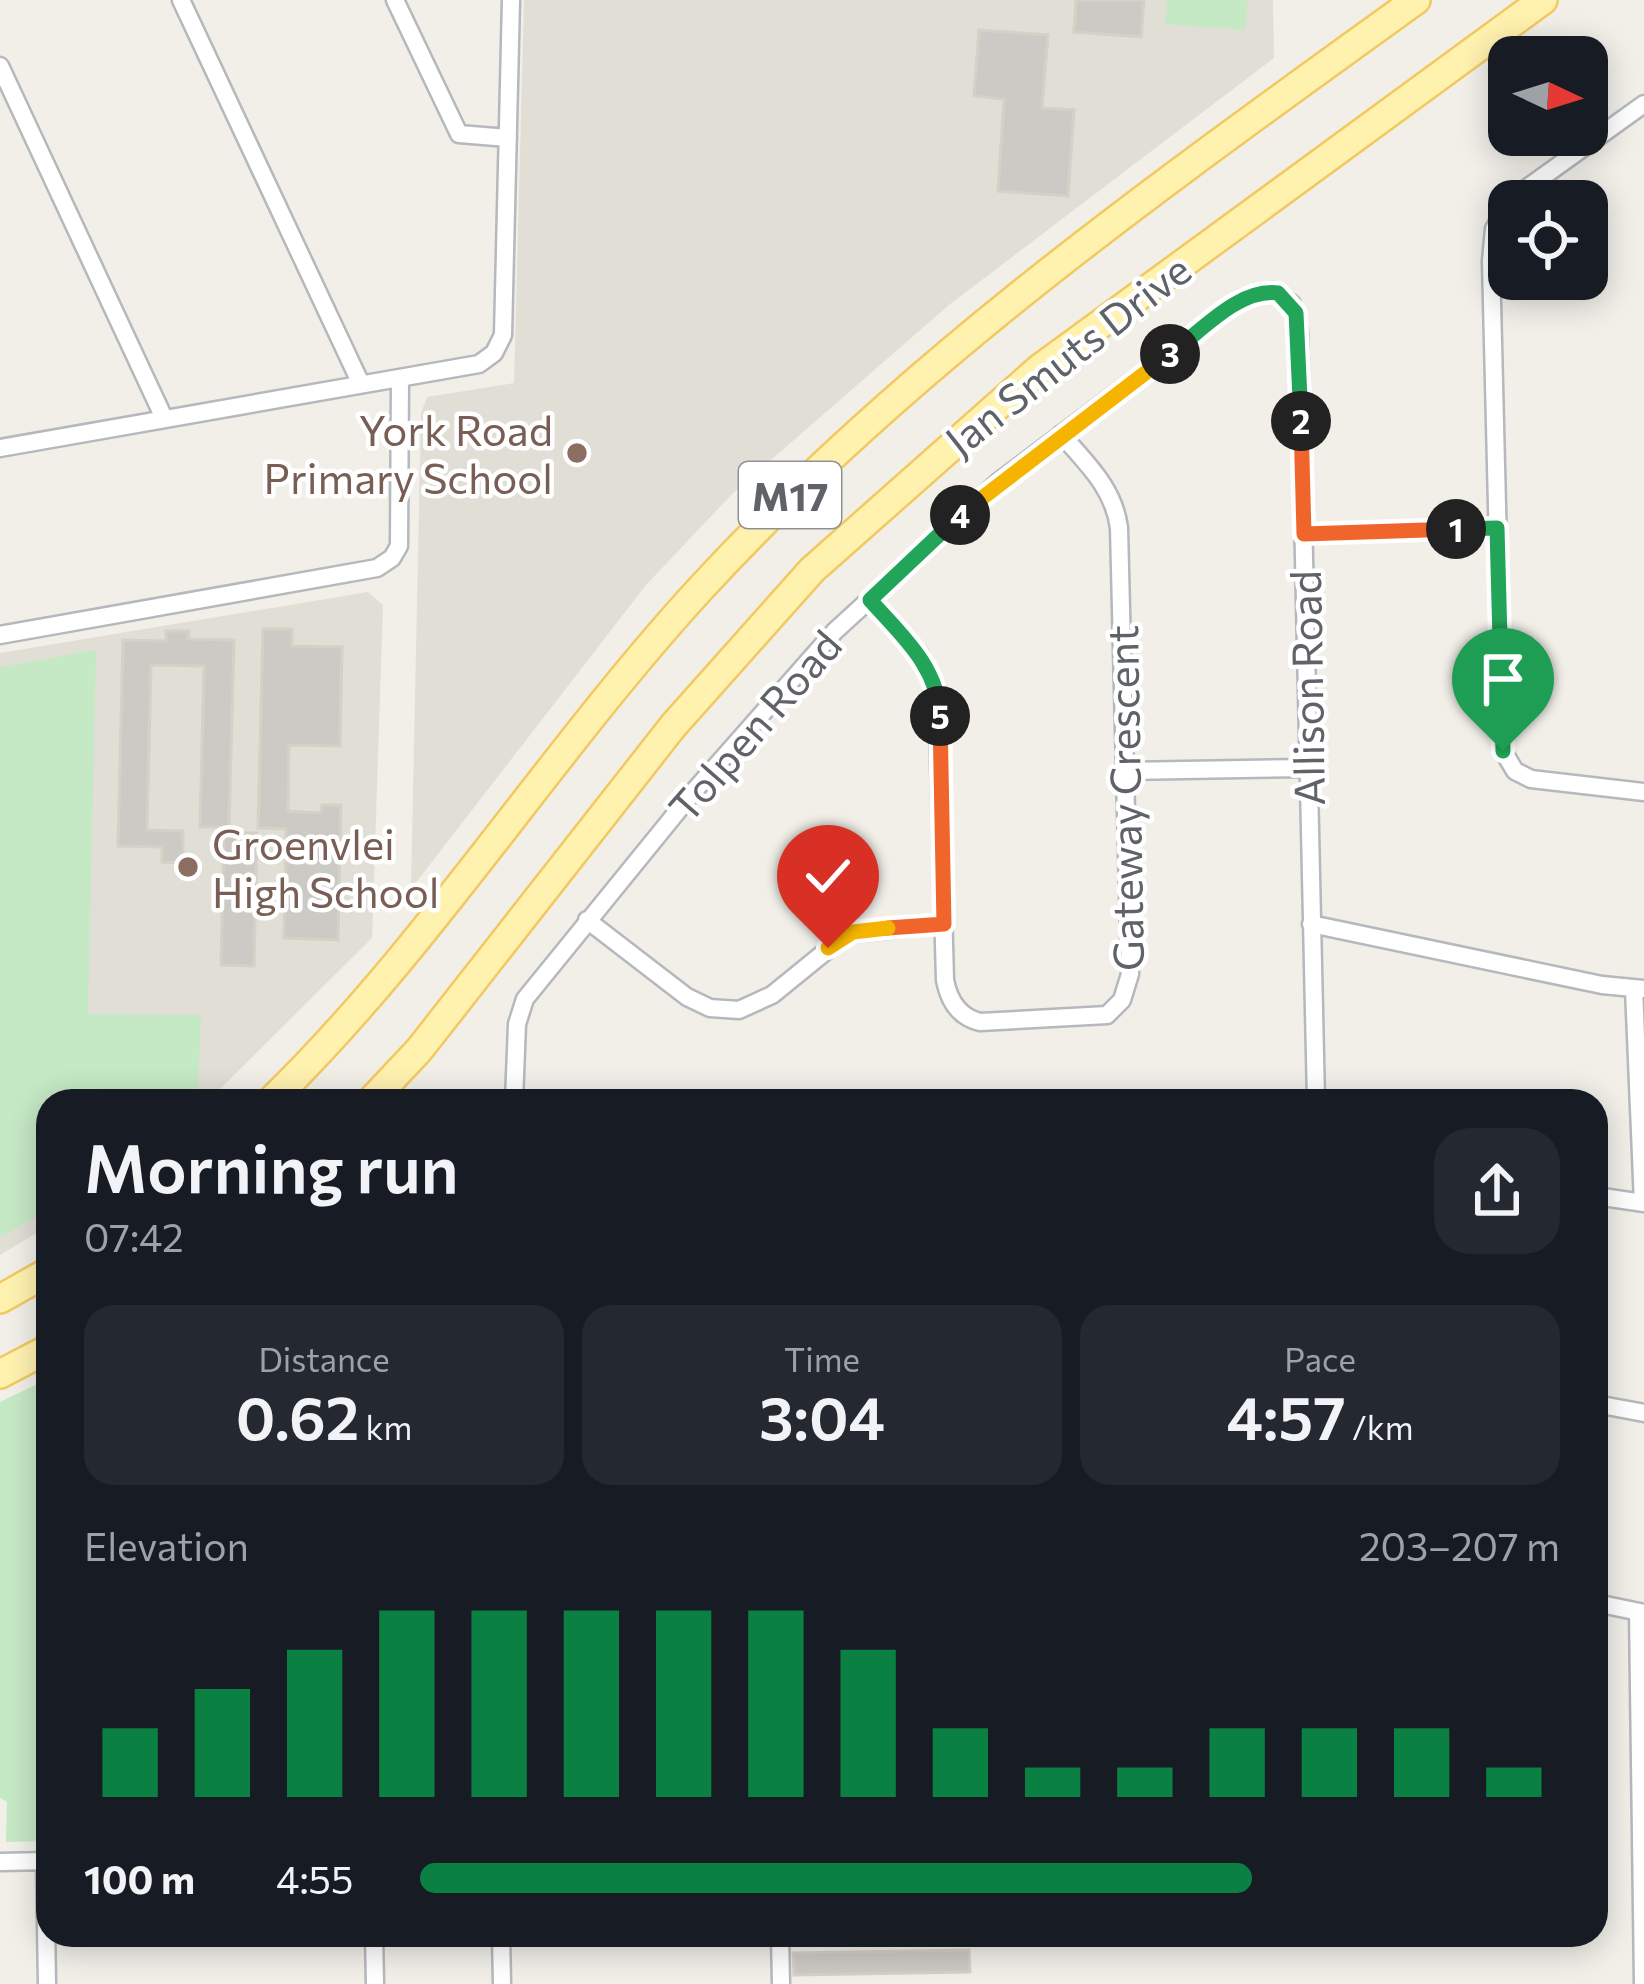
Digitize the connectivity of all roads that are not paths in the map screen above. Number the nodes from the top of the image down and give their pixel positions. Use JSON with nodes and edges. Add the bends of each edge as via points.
{"nodes":[{"id":1,"x":181,"y":0,"type":"edge"},
{"id":2,"x":395,"y":0,"type":"edge"},
{"id":3,"x":511,"y":0,"type":"edge"},
{"id":4,"x":1416,"y":0,"type":"edge"},
{"id":5,"x":1543,"y":0,"type":"edge"},
{"id":6,"x":0,"y":66,"type":"edge"},
{"id":7,"x":1644,"y":104,"type":"edge"},
{"id":8,"x":508,"y":138,"type":"junction"},
{"id":9,"x":1538,"y":180,"type":"edge"},
{"id":10,"x":1267,"y":292,"type":"joint"},
{"id":11,"x":1492,"y":300,"type":"edge"},
{"id":12,"x":400,"y":378,"type":"junction"},
{"id":13,"x":361,"y":384,"type":"junction"},
{"id":14,"x":164,"y":418,"type":"junction"},
{"id":15,"x":1061,"y":434,"type":"junction"},
{"id":16,"x":0,"y":448,"type":"edge"},
{"id":17,"x":1497,"y":528,"type":"junction"},
{"id":18,"x":1304,"y":534,"type":"junction"},
{"id":19,"x":870,"y":600,"type":"junction"},
{"id":20,"x":0,"y":635,"type":"edge"},
{"id":21,"x":1306,"y":769,"type":"junction"},
{"id":22,"x":1126,"y":770,"type":"junction"},
{"id":23,"x":1644,"y":792,"type":"edge"},
{"id":24,"x":587,"y":920,"type":"junction"},
{"id":25,"x":944,"y":924,"type":"junction"},
{"id":26,"x":1311,"y":924,"type":"junction"},
{"id":27,"x":1639,"y":989,"type":"edge"},
{"id":28,"x":283,"y":1089,"type":"edge"},
{"id":29,"x":382,"y":1089,"type":"edge"},
{"id":30,"x":515,"y":1089,"type":"edge"},
{"id":31,"x":1316,"y":1089,"type":"edge"},
{"id":32,"x":1608,"y":1198,"type":"edge"},
{"id":33,"x":1644,"y":1203,"type":"edge"},
{"id":34,"x":36,"y":1279,"type":"edge"},
{"id":35,"x":0,"y":1299,"type":"edge"},
{"id":36,"x":36,"y":1354,"type":"edge"},
{"id":37,"x":0,"y":1374,"type":"edge"},
{"id":38,"x":1608,"y":1406,"type":"edge"},
{"id":39,"x":1644,"y":1413,"type":"edge"},
{"id":40,"x":1608,"y":1606,"type":"edge"},
{"id":41,"x":1641,"y":1612,"type":"edge"},
{"id":42,"x":0,"y":1862,"type":"edge"},
{"id":43,"x":36,"y":1862,"type":"edge"},
{"id":44,"x":47,"y":1947,"type":"edge"},
{"id":45,"x":374,"y":1947,"type":"edge"},
{"id":46,"x":501,"y":1947,"type":"edge"},
{"id":47,"x":780,"y":1947,"type":"edge"},
{"id":48,"x":47,"y":1984,"type":"edge"},
{"id":49,"x":375,"y":1984,"type":"edge"},
{"id":50,"x":502,"y":1984,"type":"edge"},
{"id":51,"x":781,"y":1984,"type":"edge"},
{"id":52,"x":1642,"y":1984,"type":"edge"}],
"edges":[{"from":1,"to":13,"type":"street"},
{"from":2,"to":8,"type":"street","via":[[459,134]]},
{"from":3,"to":8,"type":"street"},
{"from":4,"to":28,"type":"main road","name":"Jan Smuts Drive","number":"M17","via":[[1073,251],[814,472],[700,590],[354,1016]]},
{"from":5,"to":29,"type":"main road","name":"Jan Smuts Drive","number":"M17","via":[[1039,368],[812,570],[673,726]]},
{"from":6,"to":14,"type":"street"},
{"from":7,"to":9,"type":"street"},
{"from":8,"to":12,"type":"street","via":[[503,335],[479,364]]},
{"from":10,"to":15,"type":"street","name":"Tolpen Road","via":[[1244,298]]},
{"from":10,"to":18,"type":"street","name":"Allison Road","via":[[1296,313]]},
{"from":11,"to":17,"type":"street"},
{"from":12,"to":13,"type":"street"},
{"from":12,"to":20,"type":"street","via":[[399,546],[377,568]]},
{"from":13,"to":14,"type":"street"},
{"from":14,"to":16,"type":"street"},
{"from":15,"to":19,"type":"street","name":"Tolpen Road"},
{"from":15,"to":22,"type":"street","name":"Gateway Crescent","via":[[1104,482],[1118,515]]},
{"from":17,"to":18,"type":"street"},
{"from":17,"to":23,"type":"street","via":[[1505,759],[1531,778]]},
{"from":18,"to":21,"type":"street","name":"Allison Road"},
{"from":19,"to":24,"type":"street","name":"Tolpen Road","via":[[804,663]]},
{"from":19,"to":25,"type":"street","name":"Gateway Crescent","via":[[920,655],[937,689]]},
{"from":21,"to":22,"type":"street"},
{"from":21,"to":26,"type":"street","name":"Allison Road"},
{"from":22,"to":25,"type":"street","name":"Gateway Crescent","via":[[1130,974],[1115,1010],[1097,1018],[971,1020],[948,995]]},
{"from":24,"to":25,"type":"street","via":[[687,997],[740,1010],[772,995],[848,934]]},
{"from":24,"to":30,"type":"street","name":"Tolpen Road","via":[[520,1008]]},
{"from":26,"to":27,"type":"street"},
{"from":26,"to":31,"type":"street","name":"Allison Road"},
{"from":27,"to":33,"type":"street"},
{"from":32,"to":33,"type":"street"},
{"from":34,"to":35,"type":"main road"},
{"from":36,"to":37,"type":"main road"},
{"from":38,"to":39,"type":"street"},
{"from":40,"to":41,"type":"street"},
{"from":41,"to":52,"type":"street"},
{"from":42,"to":43,"type":"street"},
{"from":44,"to":48,"type":"street"},
{"from":45,"to":49,"type":"street"},
{"from":46,"to":50,"type":"street"},
{"from":47,"to":51,"type":"street"}]}
